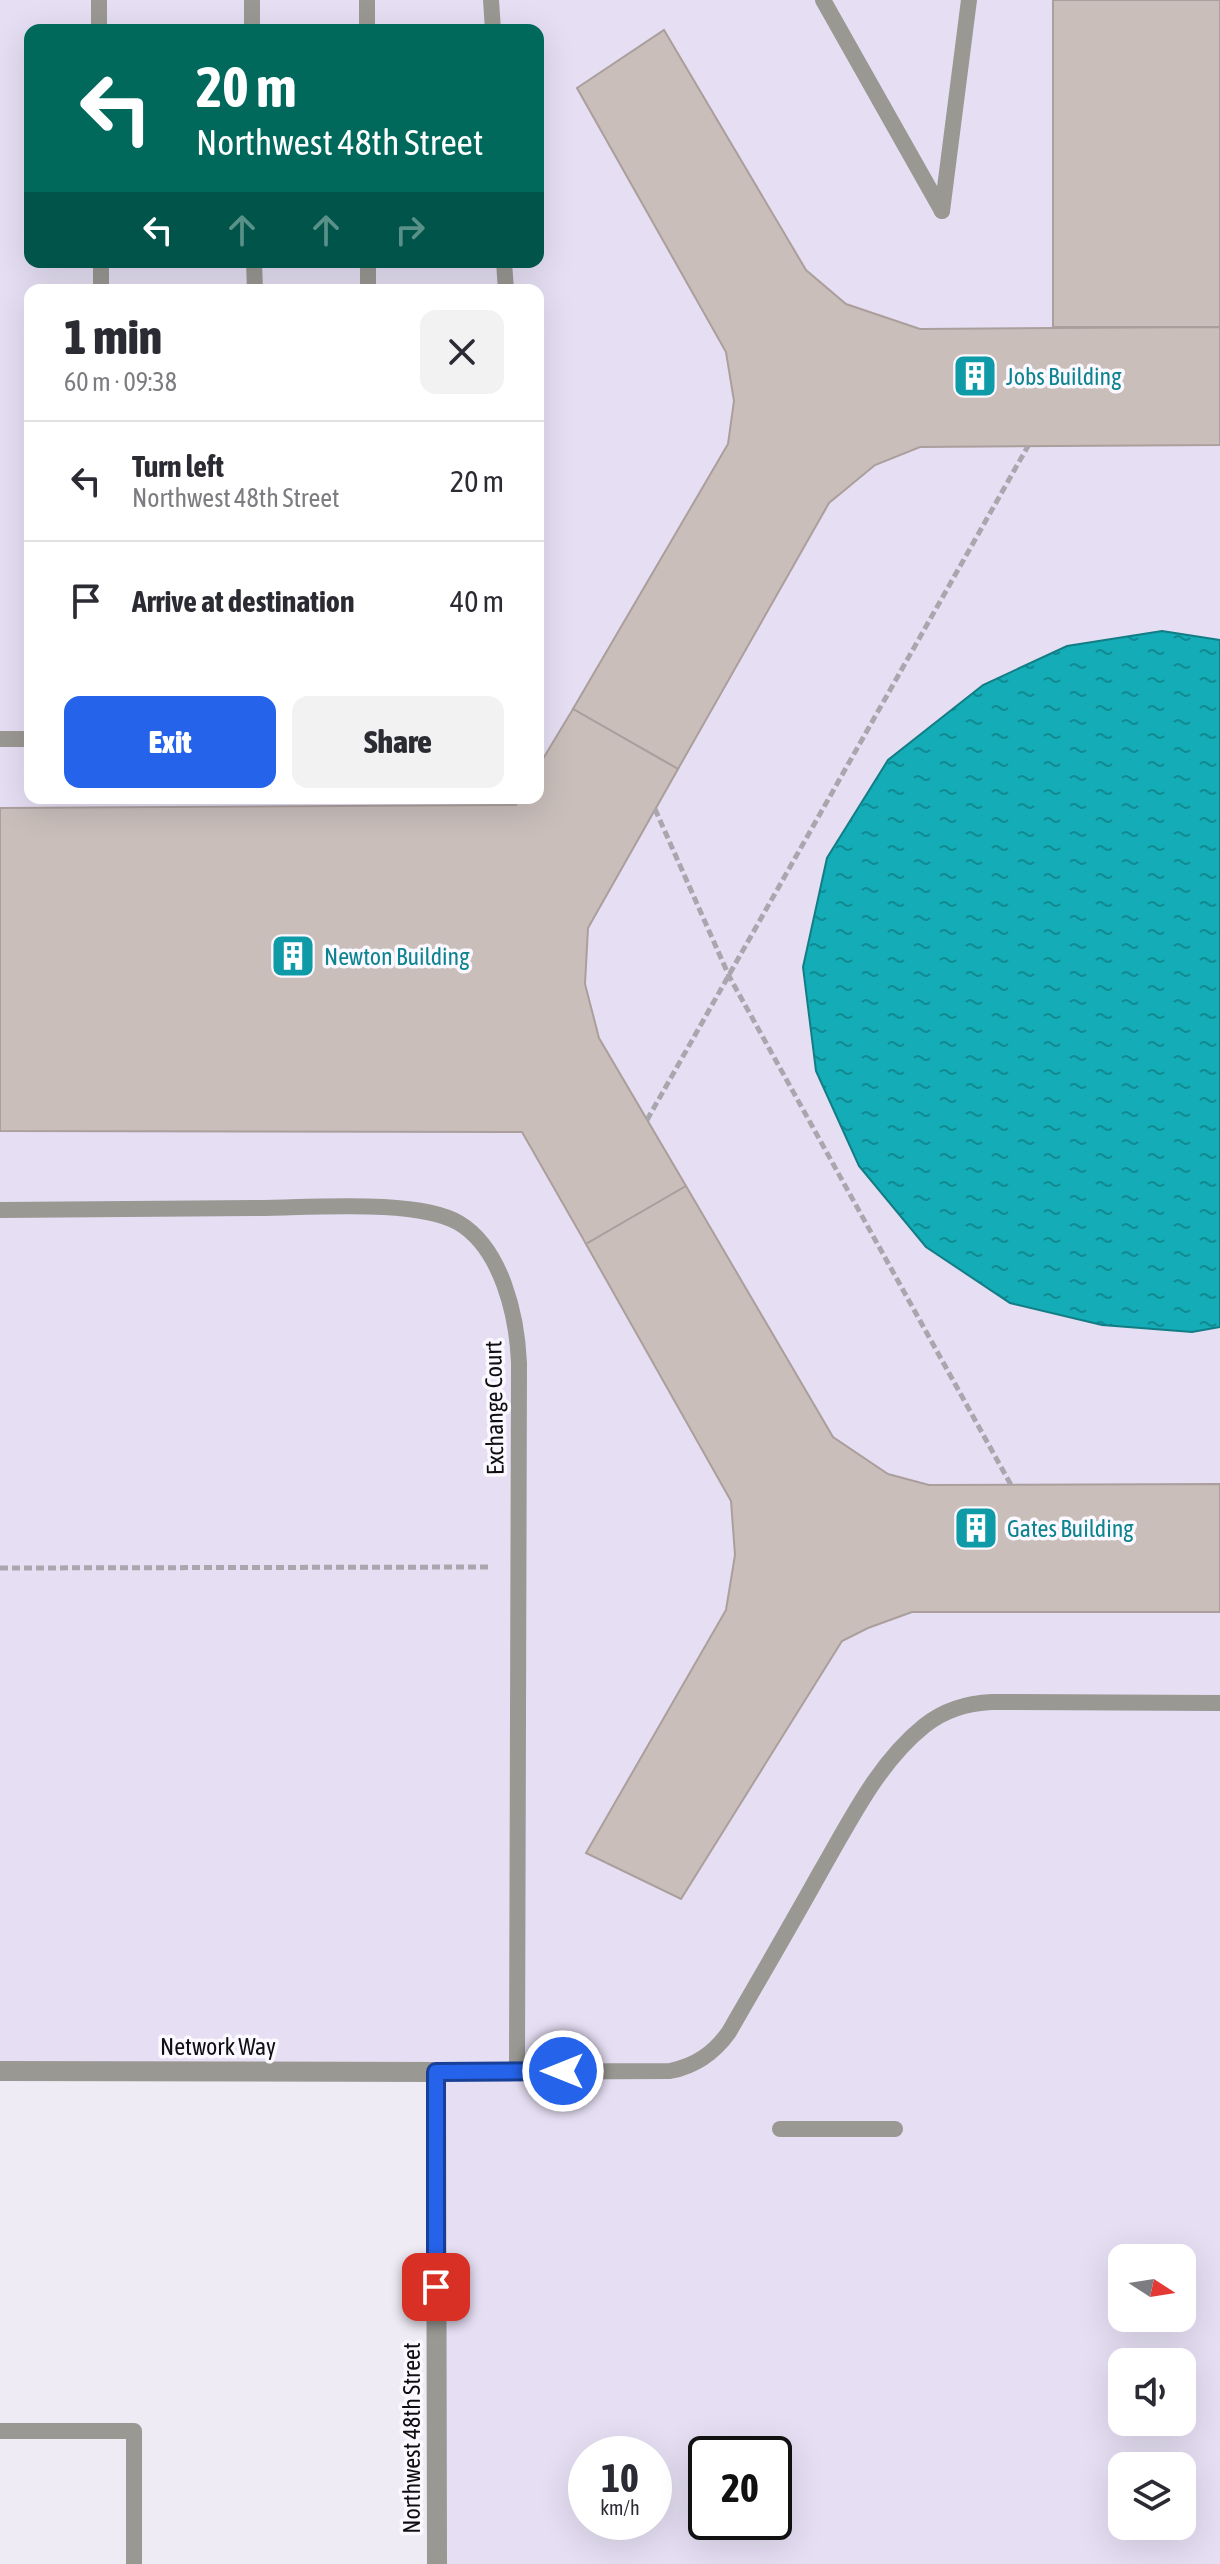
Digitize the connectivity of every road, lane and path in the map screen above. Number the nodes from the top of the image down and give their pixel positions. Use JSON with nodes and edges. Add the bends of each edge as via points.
{"nodes":[{"id":1,"x":99,"y":0,"type":"edge"},
{"id":2,"x":252,"y":0,"type":"edge"},
{"id":3,"x":367,"y":0,"type":"edge"},
{"id":4,"x":491,"y":0,"type":"edge"},
{"id":5,"x":823,"y":0,"type":"edge"},
{"id":6,"x":969,"y":0,"type":"edge"},
{"id":7,"x":99,"y":24,"type":"edge"},
{"id":8,"x":252,"y":24,"type":"edge"},
{"id":9,"x":367,"y":24,"type":"edge"},
{"id":10,"x":493,"y":24,"type":"edge"},
{"id":11,"x":1028,"y":446,"type":"dead end"},
{"id":12,"x":0,"y":739,"type":"edge"},
{"id":13,"x":24,"y":739,"type":"edge"},
{"id":14,"x":655,"y":809,"type":"dead end"},
{"id":15,"x":729,"y":976,"type":"junction"},
{"id":16,"x":647,"y":1120,"type":"dead end"},
{"id":17,"x":0,"y":1210,"type":"edge"},
{"id":18,"x":1011,"y":1485,"type":"dead end"},
{"id":19,"x":519,"y":1567,"type":"junction"},
{"id":20,"x":0,"y":1568,"type":"edge"},
{"id":21,"x":1220,"y":1703,"type":"edge"},
{"id":22,"x":0,"y":2071,"type":"edge"},
{"id":23,"x":436,"y":2072,"type":"junction"},
{"id":24,"x":517,"y":2072,"type":"junction"},
{"id":25,"x":780,"y":2129,"type":"dead end"},
{"id":26,"x":895,"y":2129,"type":"dead end"},
{"id":27,"x":0,"y":2431,"type":"edge"},
{"id":28,"x":134,"y":2564,"type":"edge"},
{"id":29,"x":437,"y":2564,"type":"edge"}],
"edges":[{"from":1,"to":7,"type":"lane"},
{"from":2,"to":8,"type":"lane"},
{"from":3,"to":9,"type":"lane"},
{"from":4,"to":10,"type":"lane"},
{"from":5,"to":6,"type":"lane","via":[[942,211]]},
{"from":11,"to":15,"type":"path"},
{"from":12,"to":13,"type":"lane"},
{"from":14,"to":15,"type":"path"},
{"from":15,"to":16,"type":"path"},
{"from":15,"to":18,"type":"path"},
{"from":17,"to":19,"type":"lane","name":"Exchange Court","via":[[400,1208],[432,1211],[461,1224],[493,1262],[516,1320]]},
{"from":19,"to":20,"type":"path"},
{"from":19,"to":24,"type":"lane","name":"Exchange Court"},
{"from":21,"to":24,"type":"lane","via":[[992,1702],[946,1711],[908,1742],[872,1787],[719,2046],[693,2065],[670,2071]]},
{"from":22,"to":23,"type":"street","name":"Network Way"},
{"from":23,"to":24,"type":"lane"},
{"from":23,"to":29,"type":"street","name":"Northwest 48th Street"},
{"from":25,"to":26,"type":"lane"},
{"from":27,"to":28,"type":"lane","via":[[134,2431]]}]}
